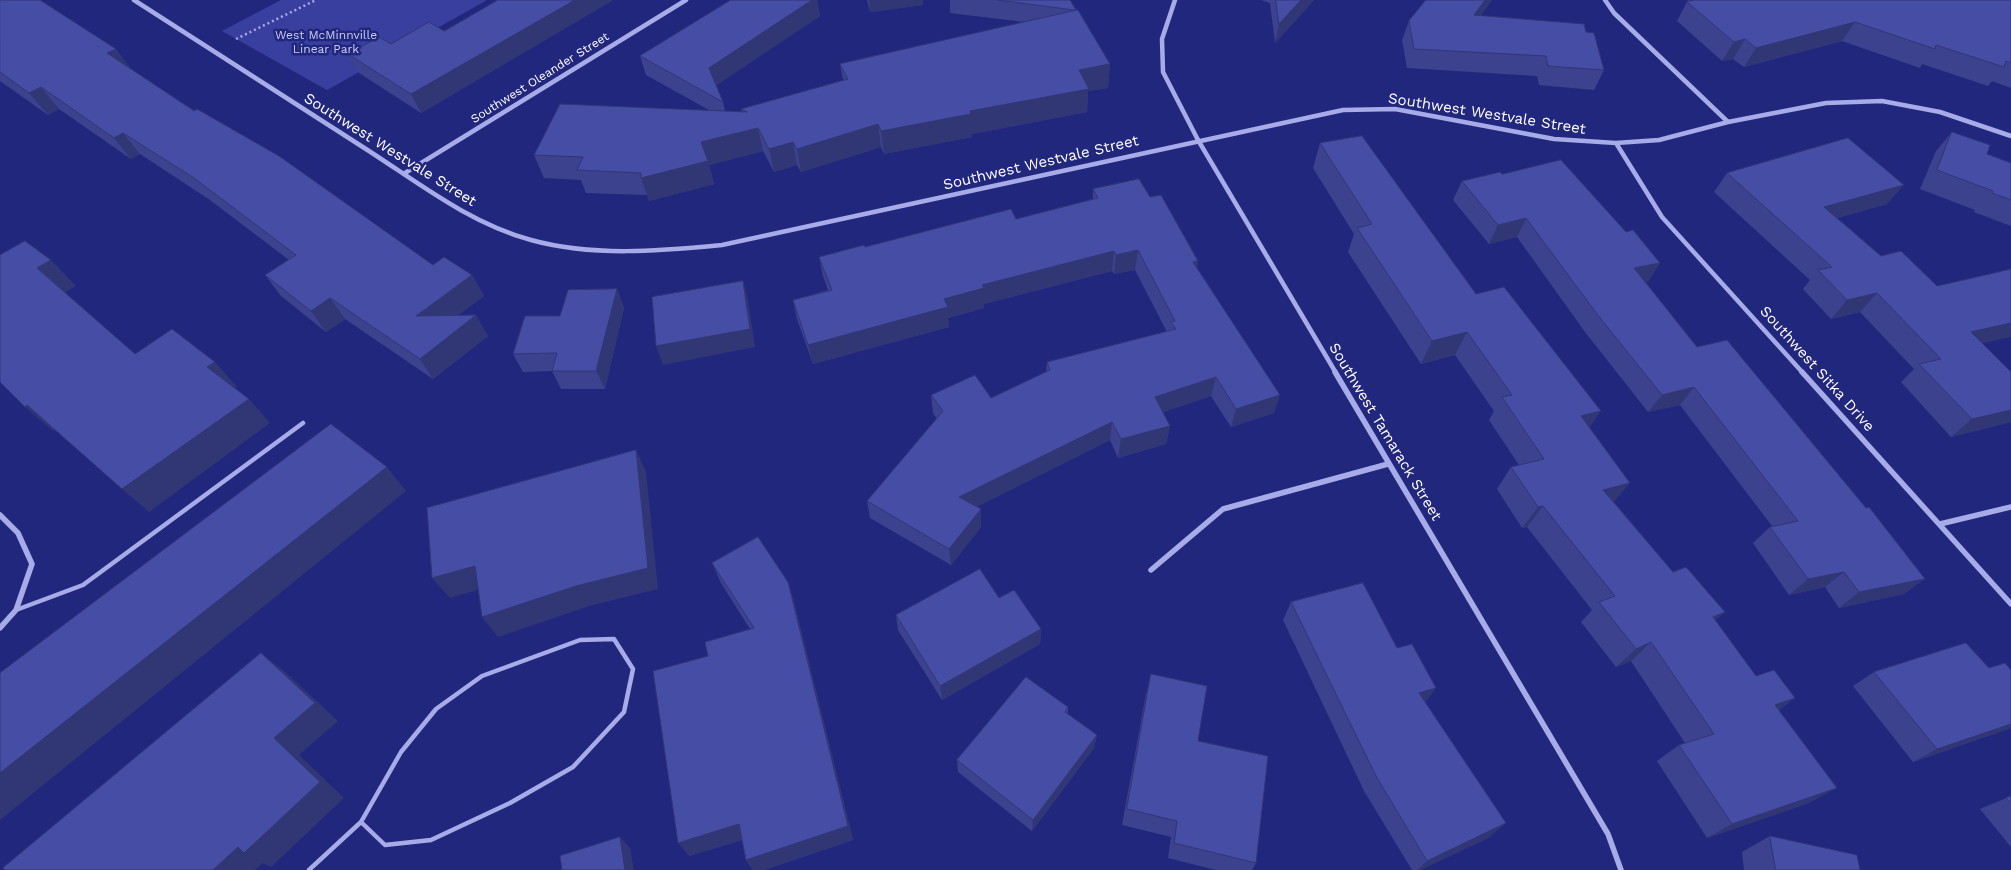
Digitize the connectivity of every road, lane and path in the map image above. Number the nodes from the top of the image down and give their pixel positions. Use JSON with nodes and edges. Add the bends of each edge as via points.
{"nodes":[{"id":1,"x":134,"y":0,"type":"edge"},
{"id":2,"x":316,"y":0,"type":"edge"},
{"id":3,"x":686,"y":0,"type":"edge"},
{"id":4,"x":1175,"y":0,"type":"edge"},
{"id":5,"x":1606,"y":0,"type":"edge"},
{"id":6,"x":214,"y":51,"type":"junction"},
{"id":7,"x":1728,"y":122,"type":"junction"},
{"id":8,"x":2011,"y":136,"type":"edge"},
{"id":9,"x":1198,"y":140,"type":"junction"},
{"id":10,"x":1616,"y":143,"type":"junction"},
{"id":11,"x":405,"y":173,"type":"junction"},
{"id":12,"x":303,"y":423,"type":"dead end"},
{"id":13,"x":1388,"y":464,"type":"junction"},
{"id":14,"x":2011,"y":506,"type":"edge"},
{"id":15,"x":0,"y":515,"type":"edge"},
{"id":16,"x":1940,"y":524,"type":"junction"},
{"id":17,"x":1151,"y":570,"type":"dead end"},
{"id":18,"x":2011,"y":604,"type":"edge"},
{"id":19,"x":16,"y":610,"type":"junction"},
{"id":20,"x":0,"y":628,"type":"edge"},
{"id":21,"x":361,"y":822,"type":"junction"},
{"id":22,"x":309,"y":870,"type":"edge"},
{"id":23,"x":1621,"y":870,"type":"edge"}],
"edges":[{"from":1,"to":6,"type":"street","name":"Southwest Westvale Street"},
{"from":2,"to":6,"type":"path"},
{"from":3,"to":11,"type":"street","name":"Southwest Oleander Street"},
{"from":4,"to":9,"type":"street","name":"Southwest Tamarack Street","via":[[1162,39],[1163,72]]},
{"from":5,"to":7,"type":"street","via":[[1614,13]]},
{"from":6,"to":11,"type":"street","name":"Southwest Westvale Street"},
{"from":7,"to":8,"type":"street","name":"Southwest Westvale Street","via":[[1826,103],[1882,101],[1940,112]]},
{"from":7,"to":10,"type":"street","name":"Southwest Westvale Street","via":[[1659,140]]},
{"from":9,"to":10,"type":"street","name":"Southwest Westvale Street","via":[[1343,110],[1395,109],[1554,139]]},
{"from":9,"to":11,"type":"street","name":"Southwest Westvale Street","via":[[722,245],[650,252],[584,249],[538,242],[458,208]]},
{"from":9,"to":13,"type":"street","name":"Southwest Tamarack Street"},
{"from":10,"to":16,"type":"street","name":"Southwest Sitka Drive","via":[[1662,217]]},
{"from":12,"to":19,"type":"lane","via":[[83,585]]},
{"from":13,"to":17,"type":"street","via":[[1224,509]]},
{"from":13,"to":23,"type":"street","name":"Southwest Tamarack Street","via":[[1608,834]]},
{"from":14,"to":16,"type":"street"},
{"from":15,"to":19,"type":"street","via":[[18,533],[32,564]]},
{"from":16,"to":18,"type":"street","name":"Southwest Sitka Drive"},
{"from":19,"to":20,"type":"street"},
{"from":21,"to":21,"type":"lane","via":[[401,752],[436,709],[482,676],[580,640],[614,639],[633,668],[624,712],[573,767],[431,840],[385,845]]},
{"from":21,"to":22,"type":"lane"}]}
